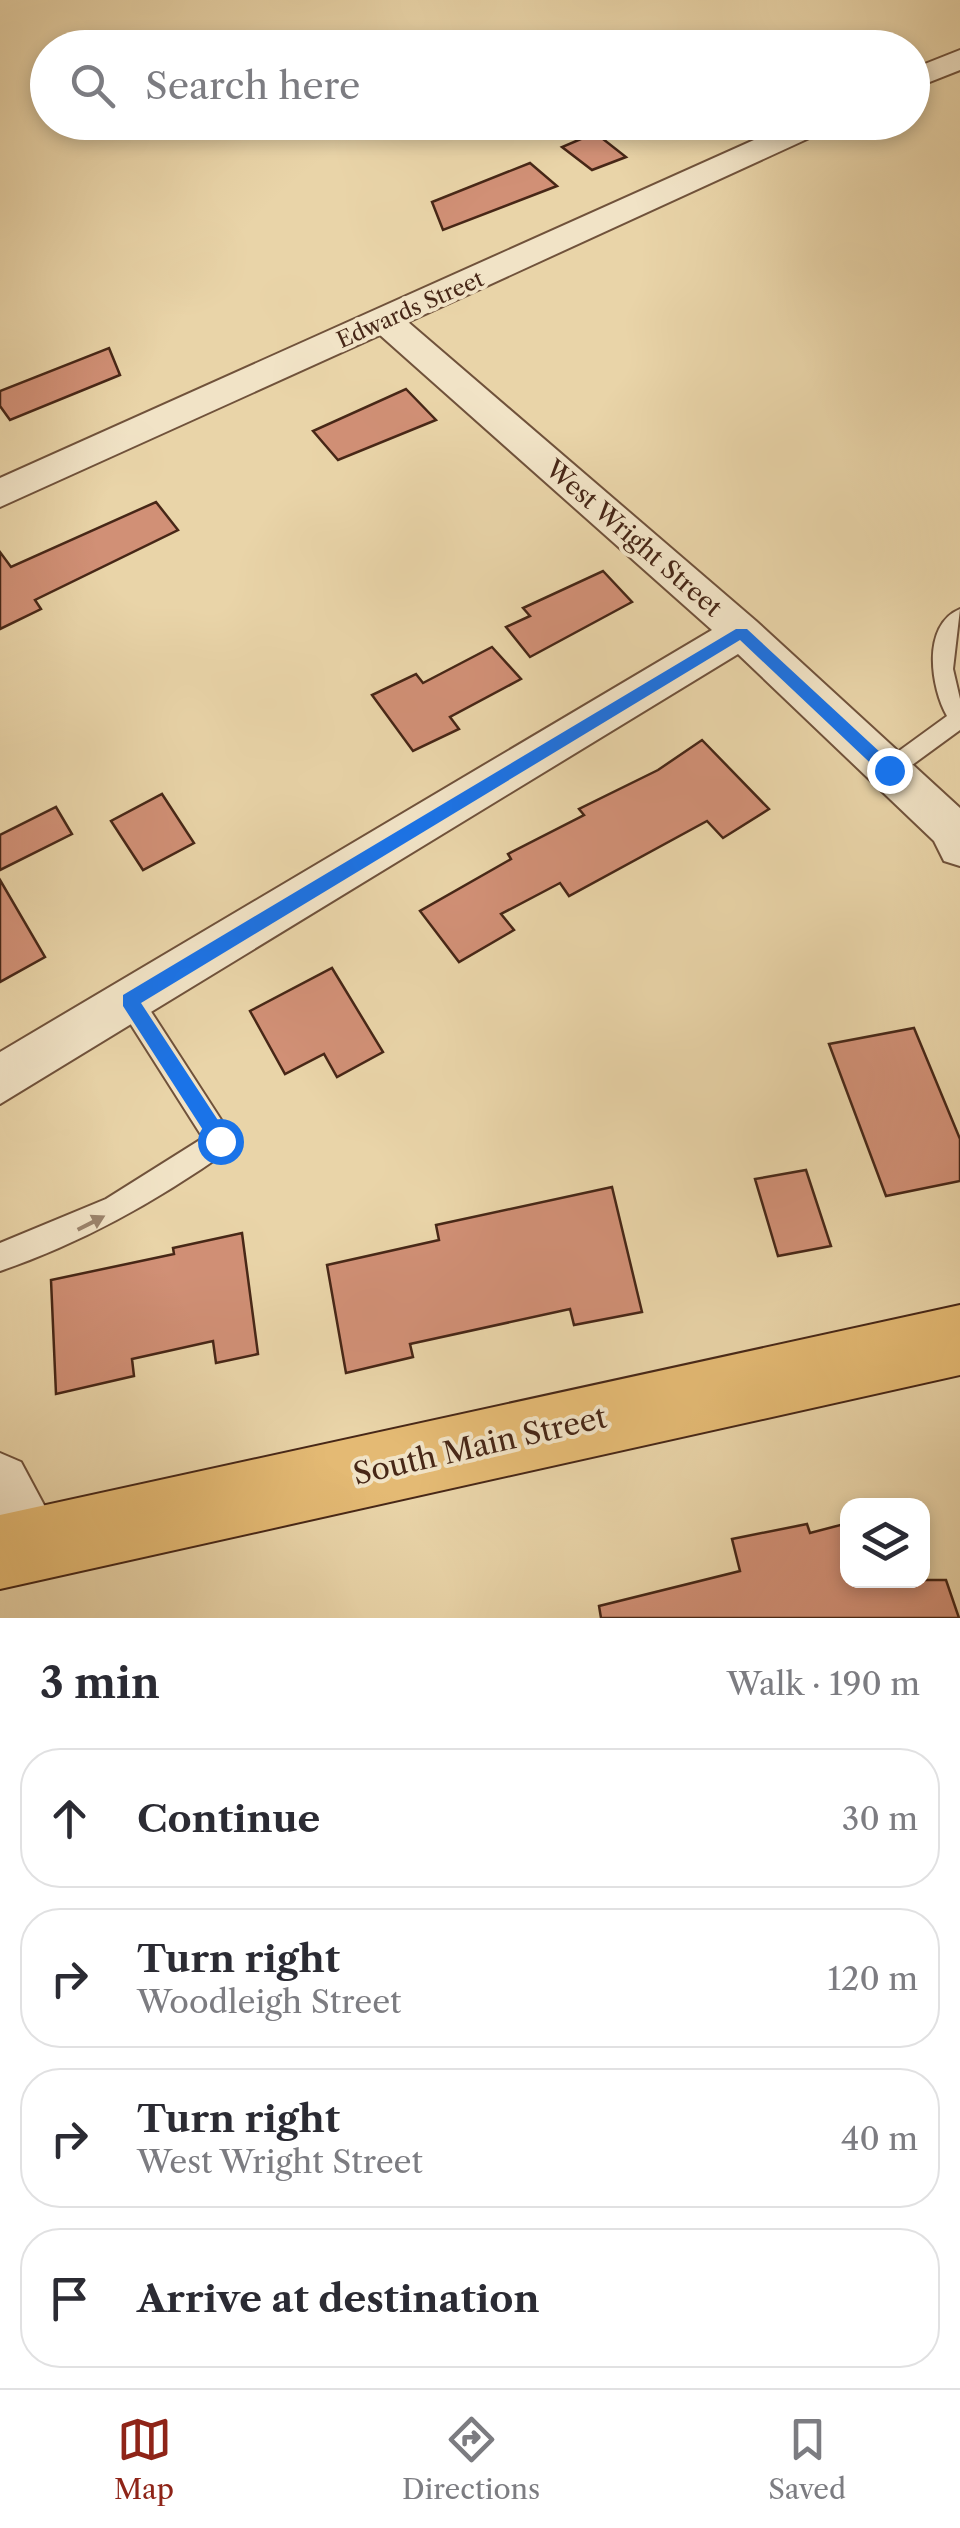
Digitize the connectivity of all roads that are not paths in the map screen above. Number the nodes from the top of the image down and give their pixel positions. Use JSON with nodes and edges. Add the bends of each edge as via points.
{"nodes":[{"id":1,"x":960,"y":59,"type":"edge"},
{"id":2,"x":930,"y":72,"type":"edge"},
{"id":3,"x":781,"y":140,"type":"edge"},
{"id":4,"x":385,"y":321,"type":"junction"},
{"id":5,"x":0,"y":494,"type":"edge"},
{"id":6,"x":960,"y":617,"type":"edge"},
{"id":7,"x":742,"y":632,"type":"junction"},
{"id":8,"x":959,"y":719,"type":"edge"},
{"id":9,"x":889,"y":770,"type":"junction"},
{"id":10,"x":960,"y":847,"type":"edge"},
{"id":11,"x":130,"y":1001,"type":"junction"},
{"id":12,"x":0,"y":1080,"type":"edge"},
{"id":13,"x":0,"y":1257,"type":"edge"},
{"id":14,"x":960,"y":1340,"type":"edge"},
{"id":15,"x":0,"y":1483,"type":"edge"},
{"id":16,"x":17,"y":1549,"type":"edge"}],
"edges":[{"from":1,"to":2,"type":"street"},
{"from":3,"to":4,"type":"street","name":"Edwards Street"},
{"from":4,"to":5,"type":"street","name":"Edwards Street"},
{"from":4,"to":7,"type":"street","name":"West Wright Street"},
{"from":6,"to":8,"type":"lane","via":[[949,630],[941,670]]},
{"from":7,"to":9,"type":"street","name":"West Wright Street"},
{"from":7,"to":11,"type":"street"},
{"from":8,"to":9,"type":"lane"},
{"from":9,"to":10,"type":"street","name":"West Wright Street","via":[[951,828]]},
{"from":11,"to":12,"type":"street"},
{"from":13,"to":11,"type":"lane","one_way":true,"via":[[69,1234],[142,1197],[220,1141]]},
{"from":14,"to":16,"type":"main road","name":"South Main Street"},
{"from":15,"to":16,"type":"street"}]}
